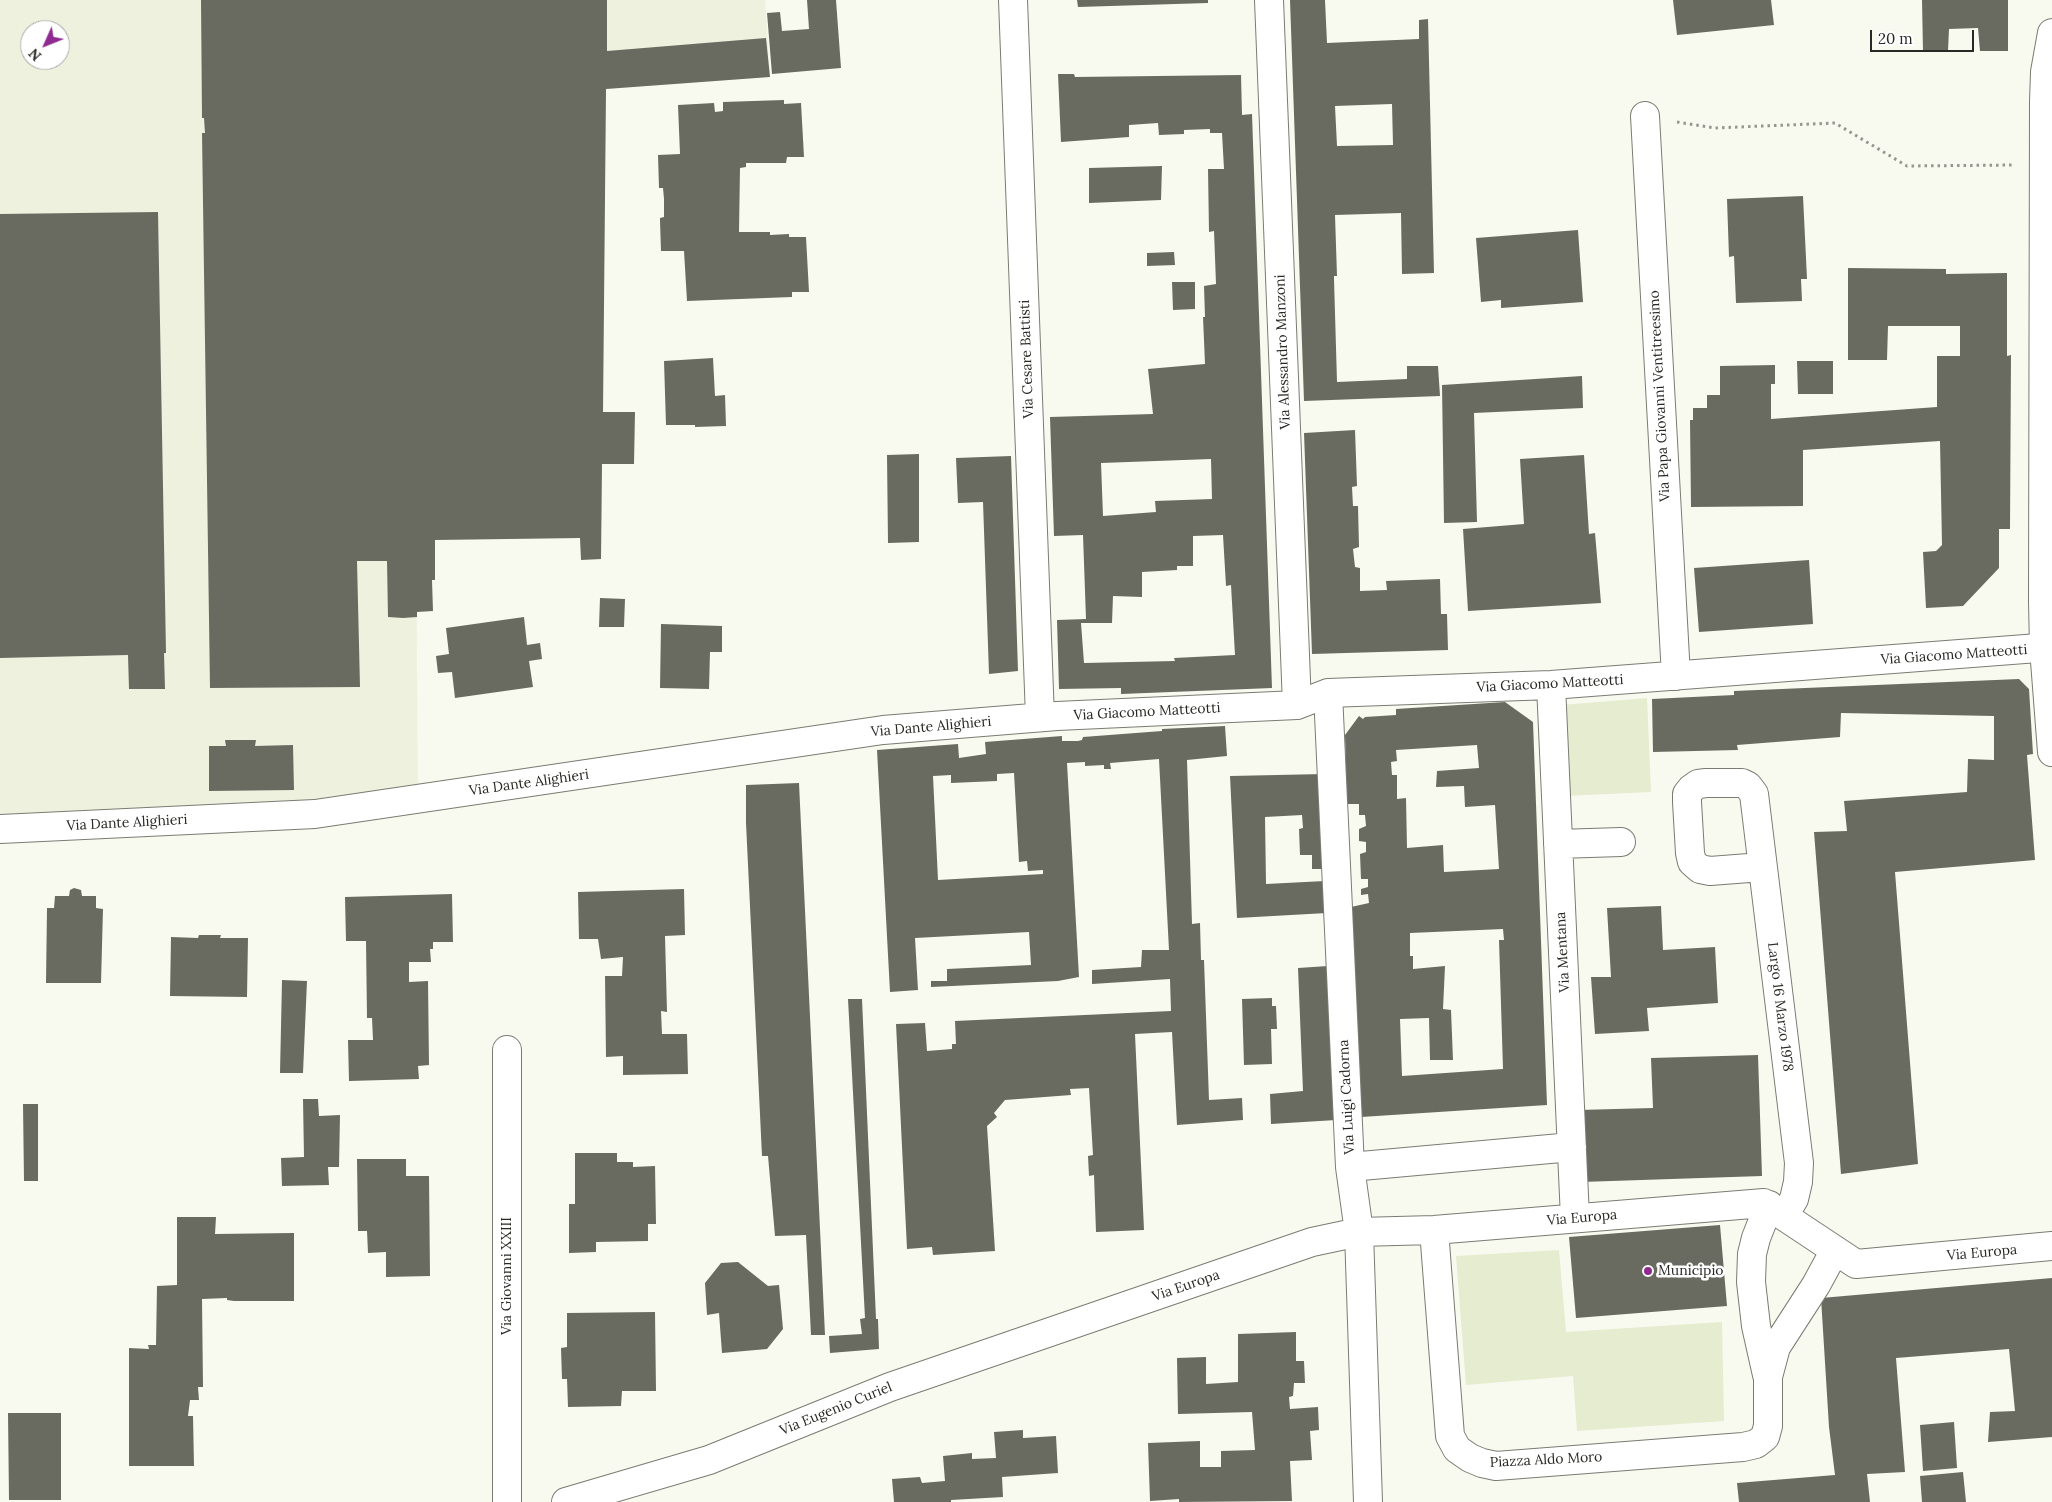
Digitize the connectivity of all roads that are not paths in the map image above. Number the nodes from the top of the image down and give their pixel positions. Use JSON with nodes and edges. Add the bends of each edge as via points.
{"nodes":[{"id":1,"x":1013,"y":0,"type":"edge"},
{"id":2,"x":1269,"y":0,"type":"edge"},
{"id":3,"x":2052,"y":33,"type":"edge"},
{"id":4,"x":1645,"y":116,"type":"road end"},
{"id":5,"x":2048,"y":647,"type":"edge"},
{"id":6,"x":1676,"y":676,"type":"junction"},
{"id":7,"x":1550,"y":685,"type":"junction"},
{"id":8,"x":1328,"y":693,"type":"junction"},
{"id":9,"x":1297,"y":705,"type":"junction"},
{"id":10,"x":1049,"y":717,"type":"junction"},
{"id":11,"x":2052,"y":752,"type":"edge"},
{"id":12,"x":0,"y":829,"type":"edge"},
{"id":13,"x":1621,"y":842,"type":"dead end"},
{"id":14,"x":1558,"y":844,"type":"junction"},
{"id":15,"x":1762,"y":867,"type":"junction"},
{"id":16,"x":507,"y":1050,"type":"dead end"},
{"id":17,"x":1572,"y":1146,"type":"junction"},
{"id":18,"x":1350,"y":1167,"type":"junction"},
{"id":19,"x":1777,"y":1211,"type":"junction"},
{"id":20,"x":1575,"y":1218,"type":"junction"},
{"id":21,"x":1434,"y":1230,"type":"junction"},
{"id":22,"x":1359,"y":1232,"type":"junction"},
{"id":23,"x":2052,"y":1246,"type":"edge"},
{"id":24,"x":1835,"y":1250,"type":"junction"},
{"id":25,"x":1106,"y":1313,"type":"joint"},
{"id":26,"x":1768,"y":1377,"type":"junction"},
{"id":27,"x":508,"y":1502,"type":"edge"},
{"id":28,"x":566,"y":1502,"type":"edge"},
{"id":29,"x":1368,"y":1502,"type":"edge"}],
"edges":[{"from":1,"to":10,"type":"street","name":"Via Cesare Battisti"},
{"from":2,"to":9,"type":"street","name":"Via Alessandro Manzoni"},
{"from":3,"to":5,"type":"street","via":[[2044,72]]},
{"from":4,"to":6,"type":"street","name":"Via Papa Giovanni Ventitreesimo"},
{"from":5,"to":6,"type":"street","name":"Via Giacomo Matteotti"},
{"from":5,"to":11,"type":"street"},
{"from":6,"to":7,"type":"street","name":"Via Giacomo Matteotti"},
{"from":7,"to":8,"type":"street","name":"Via Giacomo Matteotti"},
{"from":7,"to":14,"type":"street","name":"Via Mentana"},
{"from":8,"to":9,"type":"street","name":"Via Giacomo Matteotti"},
{"from":8,"to":18,"type":"street","name":"Via Luigi Cadorna"},
{"from":9,"to":10,"type":"street","name":"Via Giacomo Matteotti"},
{"from":10,"to":12,"type":"street","name":"Via Dante Alighieri","via":[[883,730],[315,814]]},
{"from":13,"to":14,"type":"street"},
{"from":14,"to":17,"type":"street","name":"Via Mentana"},
{"from":15,"to":15,"type":"street","name":"Largo 16 Marzo 1978","via":[[1754,794],[1748,786],[1742,783],[1706,783],[1691,789],[1687,802],[1692,862],[1700,869],[1710,871]]},
{"from":15,"to":19,"type":"street","name":"Largo 16 Marzo 1978","via":[[1799,1163],[1794,1199]]},
{"from":16,"to":27,"type":"street","name":"Via Giovanni XXIII"},
{"from":17,"to":18,"type":"street"},
{"from":17,"to":20,"type":"street","name":"Via Mentana"},
{"from":18,"to":22,"type":"street","name":"Via Luigi Cadorna"},
{"from":19,"to":20,"type":"street","name":"Via Europa","via":[[1764,1203]]},
{"from":19,"to":24,"type":"street","name":"Via Europa"},
{"from":19,"to":26,"type":"street","name":"Largo 16 Marzo 1978","via":[[1754,1246],[1751,1282],[1756,1326]]},
{"from":20,"to":21,"type":"street","name":"Via Europa"},
{"from":21,"to":22,"type":"street","name":"Via Europa"},
{"from":21,"to":26,"type":"street","name":"Piazza Aldo Moro","via":[[1450,1436],[1457,1449],[1482,1463],[1506,1465],[1743,1448],[1765,1437]]},
{"from":22,"to":25,"type":"street","name":"Via Europa","via":[[1312,1242]]},
{"from":22,"to":29,"type":"street","name":"Via Luigi Cadorna"},
{"from":23,"to":24,"type":"street","name":"Via Europa","via":[[1856,1264]]},
{"from":24,"to":26,"type":"street","via":[[1776,1347]]},
{"from":25,"to":28,"type":"street","name":"Via Eugenio Curiel","via":[[890,1388],[709,1460]]}]}
